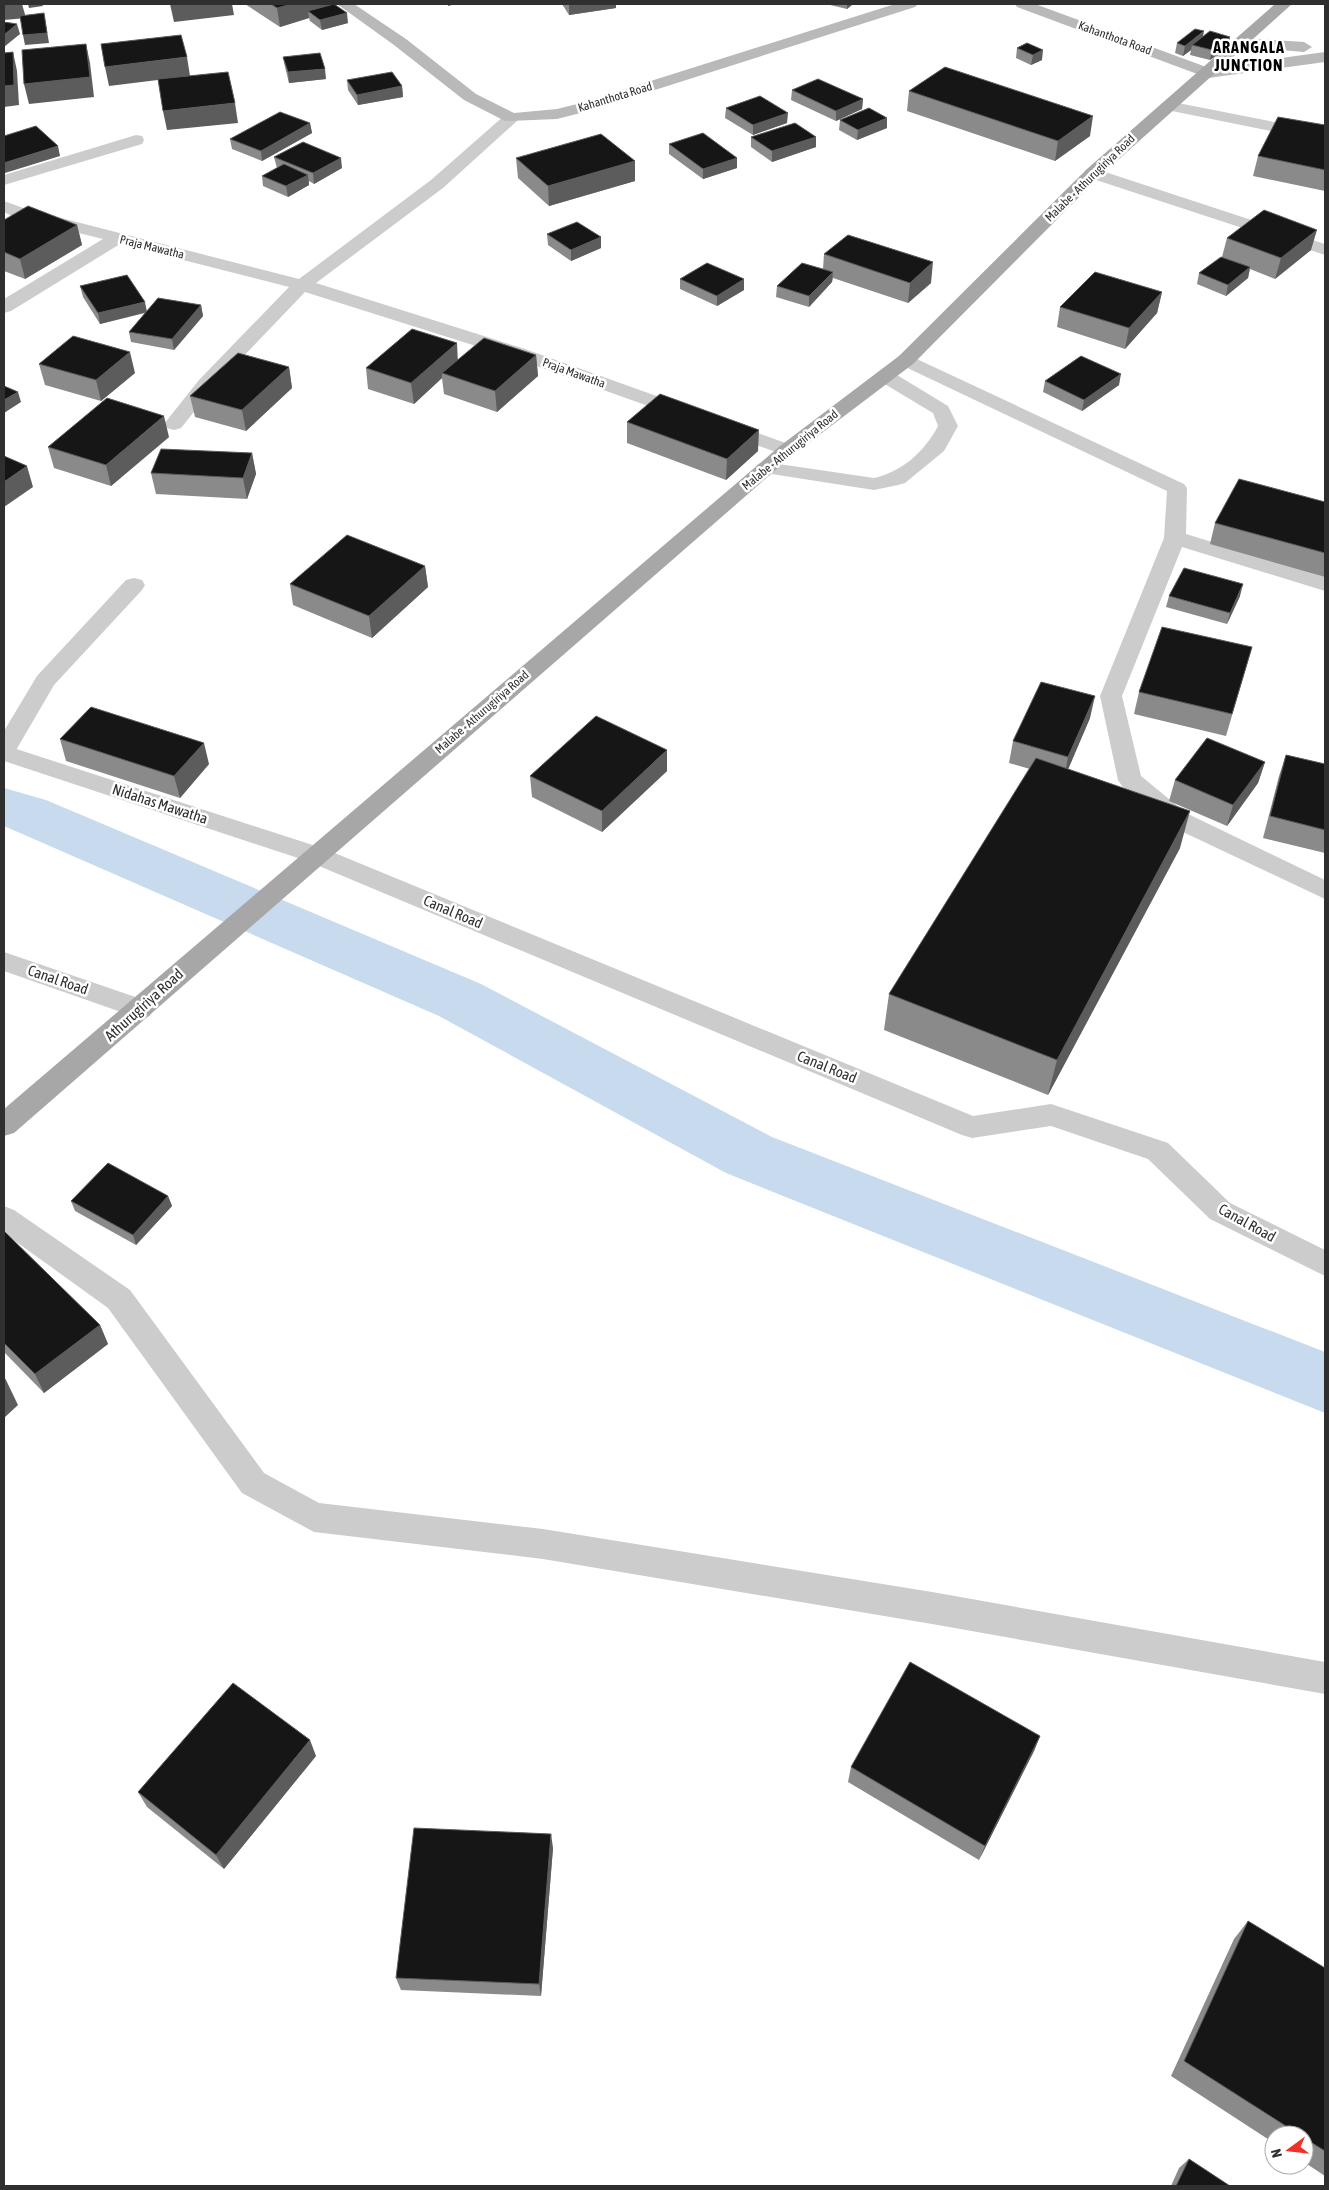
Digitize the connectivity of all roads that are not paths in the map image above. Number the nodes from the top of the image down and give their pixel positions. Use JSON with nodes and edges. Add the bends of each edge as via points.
{"nodes":[{"id":1,"x":344,"y":4,"type":"edge"},
{"id":2,"x":910,"y":4,"type":"edge"},
{"id":3,"x":1022,"y":4,"type":"edge"},
{"id":4,"x":1284,"y":4,"type":"edge"},
{"id":5,"x":1241,"y":42,"type":"junction"},
{"id":6,"x":1325,"y":48,"type":"edge"},
{"id":7,"x":1325,"y":56,"type":"edge"},
{"id":8,"x":1208,"y":73,"type":"junction"},
{"id":9,"x":1168,"y":106,"type":"junction"},
{"id":10,"x":511,"y":118,"type":"junction"},
{"id":11,"x":1325,"y":137,"type":"edge"},
{"id":12,"x":136,"y":140,"type":"dead end"},
{"id":13,"x":1093,"y":173,"type":"junction"},
{"id":14,"x":4,"y":180,"type":"edge"},
{"id":15,"x":4,"y":206,"type":"edge"},
{"id":16,"x":117,"y":238,"type":"junction"},
{"id":17,"x":1325,"y":250,"type":"edge"},
{"id":18,"x":302,"y":285,"type":"junction"},
{"id":19,"x":4,"y":307,"type":"edge"},
{"id":20,"x":906,"y":360,"type":"junction"},
{"id":21,"x":885,"y":376,"type":"junction"},
{"id":22,"x":174,"y":424,"type":"dead end"},
{"id":23,"x":787,"y":450,"type":"junction"},
{"id":24,"x":765,"y":468,"type":"junction"},
{"id":25,"x":1176,"y":538,"type":"junction"},
{"id":26,"x":1325,"y":584,"type":"edge"},
{"id":27,"x":134,"y":585,"type":"dead end"},
{"id":28,"x":4,"y":752,"type":"edge"},
{"id":29,"x":316,"y":854,"type":"junction"},
{"id":30,"x":283,"y":882,"type":"joint"},
{"id":31,"x":1325,"y":890,"type":"edge"},
{"id":32,"x":4,"y":961,"type":"edge"},
{"id":33,"x":141,"y":1009,"type":"junction"},
{"id":34,"x":4,"y":1125,"type":"edge"},
{"id":35,"x":4,"y":1218,"type":"edge"},
{"id":36,"x":1325,"y":1264,"type":"edge"},
{"id":37,"x":1325,"y":1678,"type":"edge"}],
"edges":[{"from":1,"to":10,"type":"main road","via":[[400,42],[470,97]]},
{"from":2,"to":10,"type":"main road","name":"Kahanthota Road","via":[[586,107],[557,114]]},
{"from":3,"to":8,"type":"main road","name":"Kahanthota Road"},
{"from":4,"to":5,"type":"main road","name":"Malabe - Athurugiriya Road"},
{"from":5,"to":6,"type":"main road"},
{"from":5,"to":8,"type":"main road","name":"Malabe - Athurugiriya Road"},
{"from":7,"to":8,"type":"main road"},
{"from":8,"to":9,"type":"main road","name":"Malabe - Athurugiriya Road"},
{"from":9,"to":11,"type":"street"},
{"from":9,"to":13,"type":"main road","name":"Malabe - Athurugiriya Road"},
{"from":10,"to":18,"type":"street","via":[[437,184]]},
{"from":12,"to":14,"type":"street"},
{"from":13,"to":17,"type":"street"},
{"from":13,"to":20,"type":"main road","name":"Malabe - Athurugiriya Road"},
{"from":15,"to":16,"type":"street","name":"Praja Mawatha"},
{"from":16,"to":18,"type":"street","name":"Praja Mawatha"},
{"from":16,"to":19,"type":"street"},
{"from":18,"to":22,"type":"street","via":[[206,384]]},
{"from":18,"to":23,"type":"street","name":"Praja Mawatha","via":[[518,353]]},
{"from":20,"to":21,"type":"main road","name":"Malabe - Athurugiriya Road"},
{"from":20,"to":25,"type":"street","via":[[1177,488]]},
{"from":21,"to":23,"type":"main road","name":"Malabe - Athurugiriya Road"},
{"from":21,"to":24,"type":"street","via":[[941,410],[948,426],[937,447],[898,478],[874,484],[858,483]]},
{"from":23,"to":24,"type":"main road","name":"Malabe - Athurugiriya Road"},
{"from":24,"to":29,"type":"main road","name":"Malabe - Athurugiriya Road"},
{"from":25,"to":26,"type":"street"},
{"from":25,"to":31,"type":"street","via":[[1111,696],[1130,780],[1177,819]]},
{"from":27,"to":28,"type":"street","via":[[45,681]]},
{"from":28,"to":29,"type":"street","name":"Nidahas Mawatha"},
{"from":29,"to":30,"type":"main road","name":"Malabe - Athurugiriya Road"},
{"from":29,"to":36,"type":"street","name":"Canal Road","via":[[972,1127],[1051,1115],[1158,1151],[1220,1211]]},
{"from":30,"to":33,"type":"main road","name":"Athurugiriya Road"},
{"from":32,"to":33,"type":"street","name":"Canal Road"},
{"from":33,"to":34,"type":"main road","name":"Athurugiriya Road"},
{"from":35,"to":37,"type":"street","via":[[120,1299],[253,1483],[314,1517],[543,1544],[932,1608]]}]}
